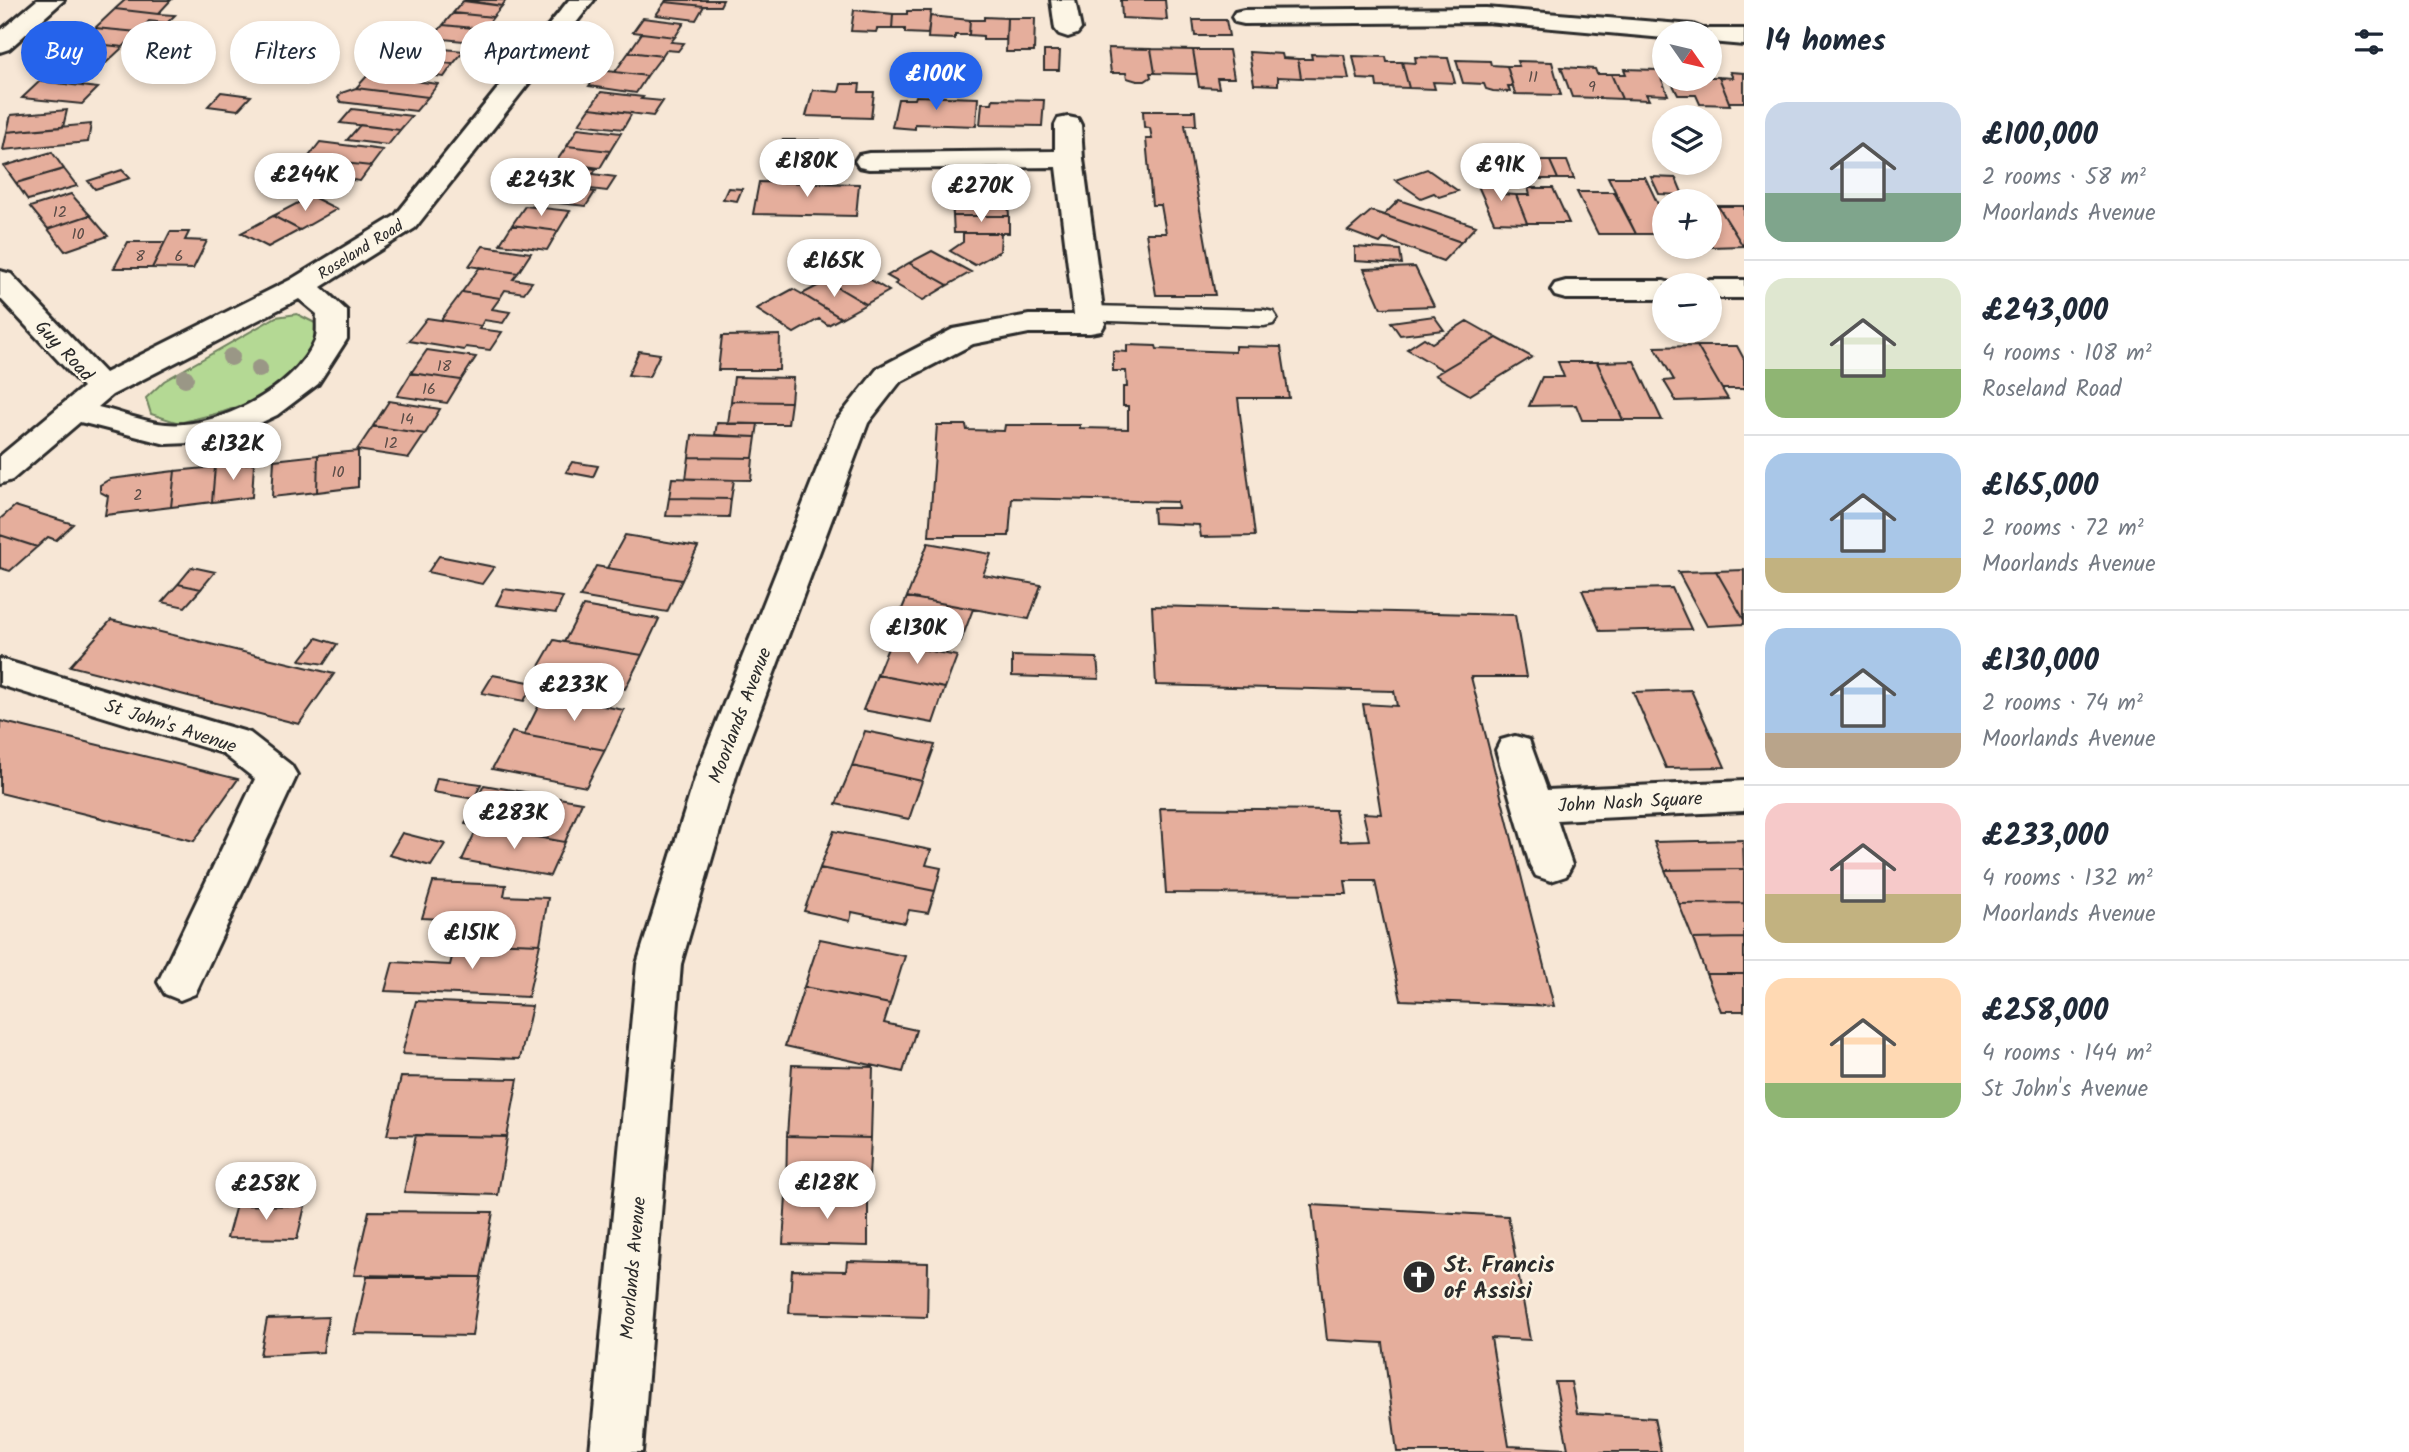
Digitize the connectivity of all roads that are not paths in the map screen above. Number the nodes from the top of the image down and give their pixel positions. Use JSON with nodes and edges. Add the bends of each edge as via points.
{"nodes":[{"id":1,"x":52,"y":0,"type":"edge"},
{"id":2,"x":582,"y":0,"type":"edge"},
{"id":3,"x":1063,"y":0,"type":"edge"},
{"id":4,"x":1244,"y":17,"type":"dead end"},
{"id":5,"x":1068,"y":29,"type":"dead end"},
{"id":6,"x":1652,"y":29,"type":"edge"},
{"id":7,"x":1722,"y":36,"type":"edge"},
{"id":8,"x":1744,"y":37,"type":"edge"},
{"id":9,"x":0,"y":44,"type":"edge"},
{"id":10,"x":869,"y":161,"type":"dead end"},
{"id":11,"x":0,"y":280,"type":"edge"},
{"id":12,"x":301,"y":286,"type":"junction"},
{"id":13,"x":1722,"y":289,"type":"edge"},
{"id":14,"x":1744,"y":289,"type":"edge"},
{"id":15,"x":1566,"y":290,"type":"dead end"},
{"id":16,"x":1652,"y":290,"type":"edge"},
{"id":17,"x":1089,"y":314,"type":"junction"},
{"id":18,"x":1264,"y":318,"type":"dead end"},
{"id":19,"x":101,"y":388,"type":"junction"},
{"id":20,"x":75,"y":411,"type":"junction"},
{"id":21,"x":0,"y":473,"type":"edge"},
{"id":22,"x":0,"y":673,"type":"edge"},
{"id":23,"x":1515,"y":750,"type":"dead end"},
{"id":24,"x":1744,"y":796,"type":"edge"},
{"id":25,"x":1533,"y":806,"type":"junction"},
{"id":26,"x":1551,"y":865,"type":"dead end"},
{"id":27,"x":180,"y":982,"type":"dead end"},
{"id":28,"x":616,"y":1452,"type":"edge"}],
"edges":[{"from":1,"to":9,"type":"street"},
{"from":2,"to":12,"type":"street","name":"Roseland Road","via":[[405,222]]},
{"from":3,"to":5,"type":"street"},
{"from":4,"to":6,"type":"street","via":[[1486,15]]},
{"from":7,"to":8,"type":"street"},
{"from":10,"to":17,"type":"street","via":[[1068,142]]},
{"from":11,"to":19,"type":"street","name":"Guy Road"},
{"from":12,"to":19,"type":"street","name":"Roseland Road"},
{"from":12,"to":20,"type":"street","via":[[332,311],[331,339],[307,377],[266,408],[227,426],[166,434]]},
{"from":13,"to":14,"type":"street"},
{"from":15,"to":16,"type":"street"},
{"from":17,"to":18,"type":"lane"},
{"from":17,"to":28,"type":"street","name":"Moorlands Avenue","via":[[1090,324],[1029,324],[964,336],[889,375],[852,421],[718,769],[659,964]]},
{"from":19,"to":20,"type":"street","name":"Roseland Road"},
{"from":20,"to":21,"type":"street","name":"Roseland Road"},
{"from":22,"to":27,"type":"street","name":"St John's Avenue","via":[[236,743],[276,775]]},
{"from":23,"to":25,"type":"street","name":"John Nash Square"},
{"from":24,"to":25,"type":"street","name":"John Nash Square"},
{"from":25,"to":26,"type":"street","name":"John Nash Square"}]}
